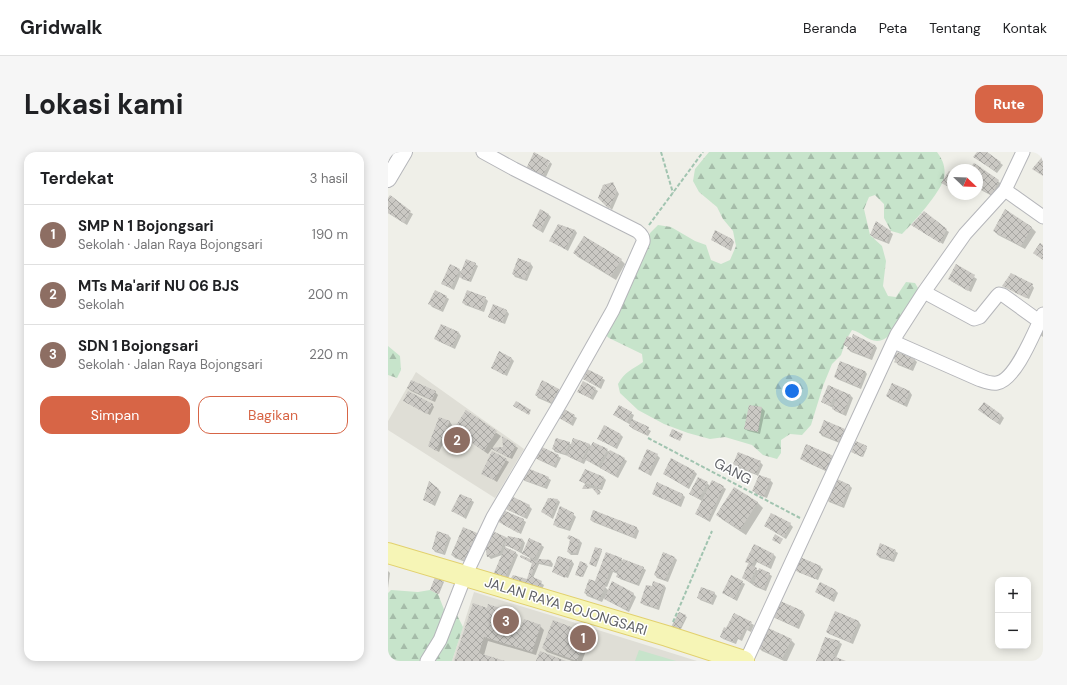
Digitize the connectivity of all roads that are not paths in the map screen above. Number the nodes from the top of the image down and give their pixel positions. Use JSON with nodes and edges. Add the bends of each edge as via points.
{"nodes":[{"id":1,"x":404,"y":152,"type":"edge"},
{"id":2,"x":483,"y":152,"type":"edge"},
{"id":3,"x":1023,"y":152,"type":"edge"},
{"id":4,"x":388,"y":179,"type":"edge"},
{"id":5,"x":1005,"y":190,"type":"junction"},
{"id":6,"x":1043,"y":217,"type":"edge"},
{"id":7,"x":924,"y":292,"type":"junction"},
{"id":8,"x":1041,"y":317,"type":"edge"},
{"id":9,"x":894,"y":342,"type":"junction"},
{"id":10,"x":388,"y":553,"type":"edge"},
{"id":11,"x":465,"y":576,"type":"junction"},
{"id":12,"x":427,"y":661,"type":"edge"},
{"id":13,"x":745,"y":661,"type":"edge"}],
"edges":[{"from":1,"to":4,"type":"street"},
{"from":2,"to":11,"type":"street","via":[[637,231],[644,239],[613,310],[493,517]]},
{"from":3,"to":5,"type":"street"},
{"from":5,"to":6,"type":"street"},
{"from":5,"to":7,"type":"street","via":[[965,234]]},
{"from":7,"to":8,"type":"street","via":[[974,320],[980,317],[1000,294]]},
{"from":7,"to":9,"type":"street"},
{"from":8,"to":9,"type":"street","via":[[1016,367],[997,383],[978,379]]},
{"from":9,"to":13,"type":"street"},
{"from":10,"to":11,"type":"main road","name":"JALAN RAYA BOJONGSARI"},
{"from":11,"to":12,"type":"street","via":[[440,640]]},
{"from":11,"to":13,"type":"main road","name":"JALAN RAYA BOJONGSARI"}]}
